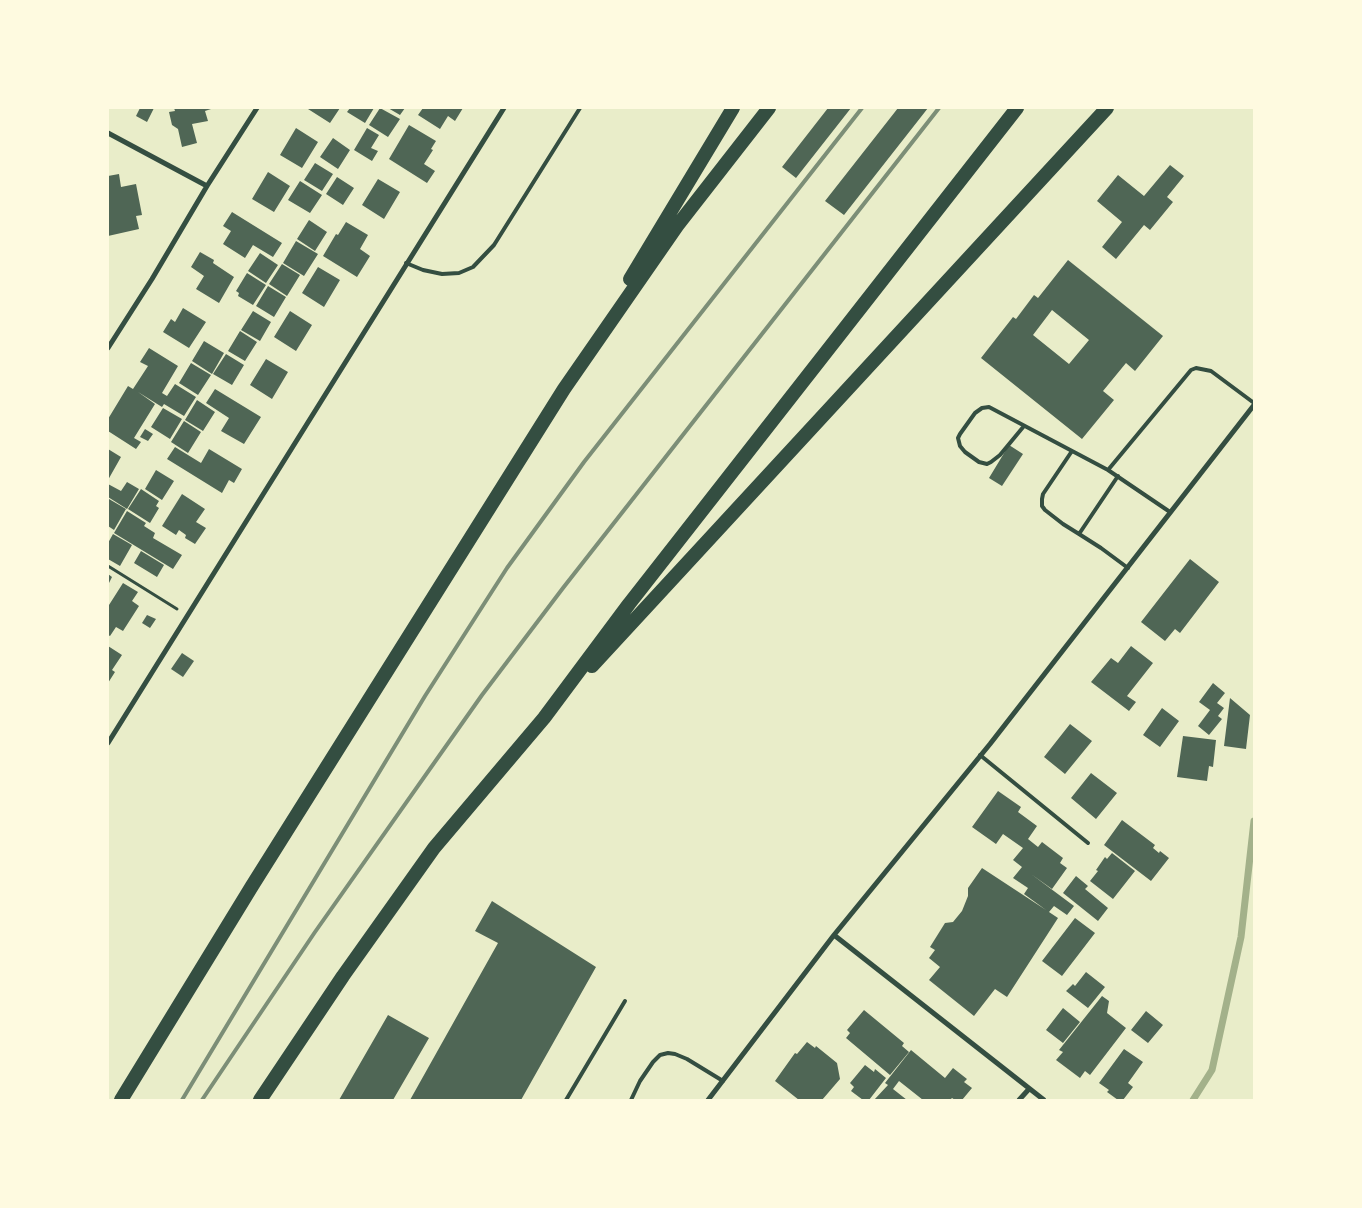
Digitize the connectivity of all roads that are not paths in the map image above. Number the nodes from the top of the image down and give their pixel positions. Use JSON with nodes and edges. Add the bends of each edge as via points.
{"nodes":[{"id":1,"x":257,"y":108,"type":"edge"},
{"id":2,"x":504,"y":108,"type":"edge"},
{"id":3,"x":580,"y":108,"type":"edge"},
{"id":4,"x":733,"y":108,"type":"edge"},
{"id":5,"x":769,"y":108,"type":"edge"},
{"id":6,"x":1017,"y":108,"type":"edge"},
{"id":7,"x":1107,"y":108,"type":"edge"},
{"id":8,"x":108,"y":133,"type":"edge"},
{"id":9,"x":207,"y":186,"type":"junction"},
{"id":10,"x":406,"y":263,"type":"junction"},
{"id":11,"x":108,"y":348,"type":"edge"},
{"id":12,"x":564,"y":389,"type":"junction"},
{"id":13,"x":1254,"y":404,"type":"edge"},
{"id":14,"x":1249,"y":411,"type":"junction"},
{"id":15,"x":1254,"y":415,"type":"edge"},
{"id":16,"x":1024,"y":426,"type":"junction"},
{"id":17,"x":1072,"y":452,"type":"junction"},
{"id":18,"x":1108,"y":470,"type":"junction"},
{"id":19,"x":1118,"y":476,"type":"junction"},
{"id":20,"x":1170,"y":512,"type":"junction"},
{"id":21,"x":1079,"y":534,"type":"junction"},
{"id":22,"x":1128,"y":568,"type":"junction"},
{"id":23,"x":544,"y":718,"type":"junction"},
{"id":24,"x":108,"y":743,"type":"edge"},
{"id":25,"x":980,"y":755,"type":"junction"},
{"id":26,"x":1088,"y":843,"type":"dead end"},
{"id":27,"x":834,"y":935,"type":"junction"},
{"id":28,"x":625,"y":1001,"type":"dead end"},
{"id":29,"x":723,"y":1081,"type":"junction"},
{"id":30,"x":1029,"y":1089,"type":"junction"},
{"id":31,"x":121,"y":1100,"type":"edge"},
{"id":32,"x":260,"y":1100,"type":"edge"},
{"id":33,"x":566,"y":1100,"type":"edge"},
{"id":34,"x":631,"y":1100,"type":"edge"},
{"id":35,"x":708,"y":1100,"type":"edge"},
{"id":36,"x":1019,"y":1100,"type":"edge"},
{"id":37,"x":1044,"y":1100,"type":"edge"}],
"edges":[{"from":1,"to":9,"type":"street"},
{"from":2,"to":10,"type":"street"},
{"from":3,"to":10,"type":"lane","via":[[494,244],[473,267],[459,273],[442,274]]},
{"from":4,"to":12,"type":"highway"},
{"from":5,"to":12,"type":"highway","via":[[677,226]]},
{"from":6,"to":23,"type":"highway","via":[[629,604]]},
{"from":7,"to":23,"type":"highway"},
{"from":8,"to":9,"type":"street"},
{"from":9,"to":11,"type":"street"},
{"from":10,"to":24,"type":"street"},
{"from":12,"to":31,"type":"highway"},
{"from":13,"to":14,"type":"street"},
{"from":13,"to":18,"type":"lane","via":[[1211,371],[1191,370]]},
{"from":14,"to":15,"type":"lane"},
{"from":14,"to":20,"type":"street"},
{"from":16,"to":16,"type":"lane","via":[[989,407],[982,408],[960,434],[960,446],[987,464],[1000,455]]},
{"from":16,"to":17,"type":"lane"},
{"from":17,"to":18,"type":"lane"},
{"from":17,"to":21,"type":"lane","via":[[1043,494],[1042,506]]},
{"from":18,"to":19,"type":"lane"},
{"from":19,"to":20,"type":"lane"},
{"from":19,"to":21,"type":"lane"},
{"from":20,"to":22,"type":"street"},
{"from":21,"to":22,"type":"lane"},
{"from":22,"to":25,"type":"street"},
{"from":23,"to":32,"type":"highway","via":[[434,848]]},
{"from":25,"to":26,"type":"lane"},
{"from":25,"to":27,"type":"street"},
{"from":27,"to":29,"type":"street"},
{"from":27,"to":30,"type":"street"},
{"from":28,"to":33,"type":"lane"},
{"from":29,"to":34,"type":"lane","via":[[687,1059],[668,1053],[652,1062]]},
{"from":29,"to":35,"type":"street"},
{"from":30,"to":36,"type":"street"},
{"from":30,"to":37,"type":"street"}]}
